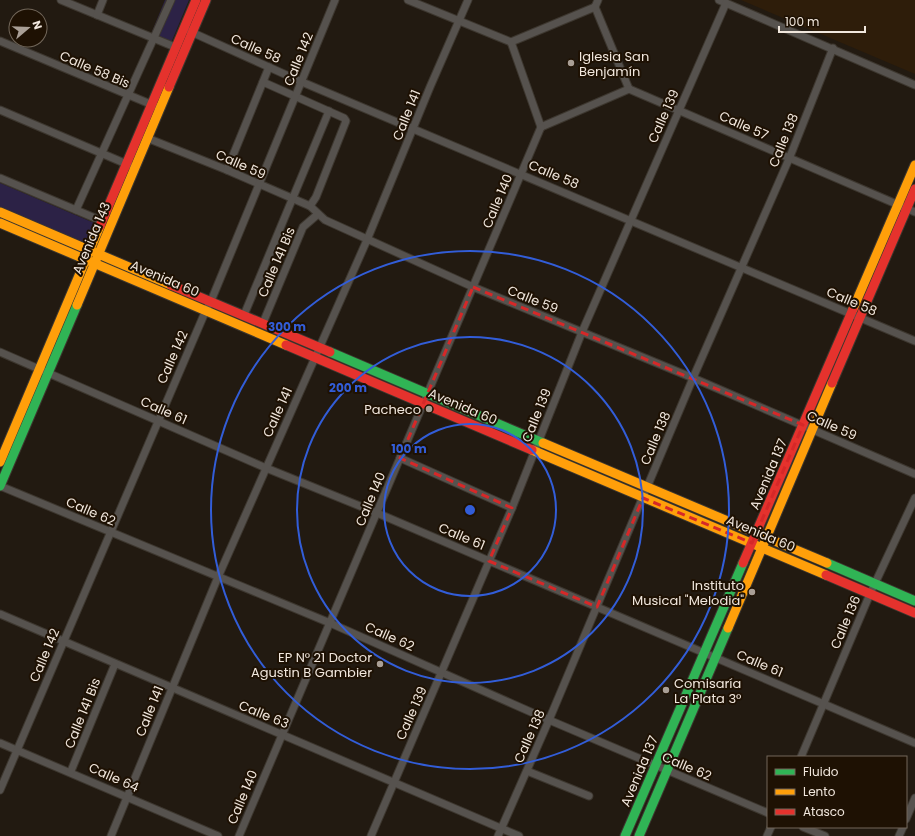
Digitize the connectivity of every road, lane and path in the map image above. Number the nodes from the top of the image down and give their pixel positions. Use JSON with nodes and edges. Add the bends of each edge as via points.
{"nodes":[{"id":1,"x":61,"y":0,"type":"edge"},
{"id":2,"x":103,"y":0,"type":"edge"},
{"id":3,"x":171,"y":0,"type":"edge"},
{"id":4,"x":196,"y":0,"type":"edge"},
{"id":5,"x":206,"y":0,"type":"edge"},
{"id":6,"x":335,"y":0,"type":"edge"},
{"id":7,"x":408,"y":0,"type":"edge"},
{"id":8,"x":468,"y":0,"type":"edge"},
{"id":9,"x":598,"y":0,"type":"edge"},
{"id":10,"x":722,"y":2,"type":"edge"},
{"id":11,"x":595,"y":8,"type":"junction"},
{"id":12,"x":97,"y":16,"type":"junction"},
{"id":13,"x":459,"y":22,"type":"junction"},
{"id":14,"x":188,"y":30,"type":"junction"},
{"id":15,"x":153,"y":39,"type":"junction"},
{"id":16,"x":0,"y":41,"type":"edge"},
{"id":17,"x":511,"y":42,"type":"junction"},
{"id":18,"x":175,"y":47,"type":"junction"},
{"id":19,"x":834,"y":48,"type":"junction"},
{"id":20,"x":269,"y":67,"type":"junction"},
{"id":21,"x":263,"y":82,"type":"junction"},
{"id":22,"x":302,"y":82,"type":"junction"},
{"id":23,"x":915,"y":85,"type":"edge"},
{"id":24,"x":629,"y":89,"type":"junction"},
{"id":25,"x":128,"y":96,"type":"junction"},
{"id":26,"x":295,"y":97,"type":"junction"},
{"id":27,"x":150,"y":105,"type":"junction"},
{"id":28,"x":160,"y":108,"type":"junction"},
{"id":29,"x":0,"y":110,"type":"edge"},
{"id":30,"x":678,"y":110,"type":"junction"},
{"id":31,"x":329,"y":111,"type":"junction"},
{"id":32,"x":541,"y":127,"type":"junction"},
{"id":33,"x":414,"y":129,"type":"junction"},
{"id":34,"x":147,"y":138,"type":"junction"},
{"id":35,"x":102,"y":154,"type":"junction"},
{"id":36,"x":789,"y":159,"type":"junction"},
{"id":37,"x":915,"y":165,"type":"edge"},
{"id":38,"x":131,"y":166,"type":"junction"},
{"id":39,"x":227,"y":170,"type":"junction"},
{"id":40,"x":521,"y":174,"type":"junction"},
{"id":41,"x":0,"y":178,"type":"edge"},
{"id":42,"x":259,"y":186,"type":"junction"},
{"id":43,"x":915,"y":189,"type":"edge"},
{"id":44,"x":293,"y":200,"type":"junction"},
{"id":45,"x":898,"y":204,"type":"junction"},
{"id":46,"x":310,"y":206,"type":"junction"},
{"id":47,"x":76,"y":210,"type":"junction"},
{"id":48,"x":911,"y":210,"type":"edge"},
{"id":49,"x":0,"y":212,"type":"edge"},
{"id":50,"x":318,"y":214,"type":"junction"},
{"id":51,"x":631,"y":220,"type":"junction"},
{"id":52,"x":102,"y":221,"type":"junction"},
{"id":53,"x":0,"y":223,"type":"edge"},
{"id":54,"x":367,"y":240,"type":"junction"},
{"id":55,"x":94,"y":251,"type":"junction"},
{"id":56,"x":90,"y":261,"type":"junction"},
{"id":57,"x":743,"y":268,"type":"junction"},
{"id":58,"x":473,"y":287,"type":"junction"},
{"id":59,"x":211,"y":301,"type":"junction"},
{"id":60,"x":206,"y":310,"type":"junction"},
{"id":61,"x":851,"y":313,"type":"junction"},
{"id":62,"x":244,"y":315,"type":"junction"},
{"id":63,"x":860,"y":317,"type":"junction"},
{"id":64,"x":263,"y":323,"type":"junction"},
{"id":65,"x":582,"y":332,"type":"junction"},
{"id":66,"x":915,"y":341,"type":"edge"},
{"id":67,"x":318,"y":347,"type":"junction"},
{"id":68,"x":0,"y":352,"type":"edge"},
{"id":69,"x":314,"y":357,"type":"junction"},
{"id":70,"x":40,"y":369,"type":"junction"},
{"id":71,"x":48,"y":373,"type":"junction"},
{"id":72,"x":693,"y":378,"type":"junction"},
{"id":73,"x":427,"y":393,"type":"junction"},
{"id":74,"x":423,"y":403,"type":"junction"},
{"id":75,"x":157,"y":420,"type":"junction"},
{"id":76,"x":803,"y":425,"type":"junction"},
{"id":77,"x":812,"y":429,"type":"junction"},
{"id":78,"x":537,"y":446,"type":"junction"},
{"id":79,"x":400,"y":458,"type":"junction"},
{"id":80,"x":0,"y":462,"type":"edge"},
{"id":81,"x":266,"y":468,"type":"junction"},
{"id":82,"x":915,"y":474,"type":"edge"},
{"id":83,"x":0,"y":486,"type":"edge"},
{"id":84,"x":648,"y":488,"type":"junction"},
{"id":85,"x":643,"y":498,"type":"junction"},
{"id":86,"x":915,"y":498,"type":"edge"},
{"id":87,"x":512,"y":508,"type":"junction"},
{"id":88,"x":377,"y":513,"type":"junction"},
{"id":89,"x":109,"y":533,"type":"junction"},
{"id":90,"x":766,"y":538,"type":"junction"},
{"id":91,"x":754,"y":539,"type":"junction"},
{"id":92,"x":762,"y":547,"type":"junction"},
{"id":93,"x":489,"y":561,"type":"junction"},
{"id":94,"x":218,"y":577,"type":"junction"},
{"id":95,"x":875,"y":584,"type":"junction"},
{"id":96,"x":870,"y":594,"type":"junction"},
{"id":97,"x":915,"y":601,"type":"edge"},
{"id":98,"x":597,"y":607,"type":"junction"},
{"id":99,"x":915,"y":613,"type":"edge"},
{"id":100,"x":0,"y":614,"type":"edge"},
{"id":101,"x":330,"y":623,"type":"junction"},
{"id":102,"x":63,"y":641,"type":"junction"},
{"id":103,"x":704,"y":652,"type":"junction"},
{"id":104,"x":716,"y":657,"type":"junction"},
{"id":105,"x":115,"y":664,"type":"junction"},
{"id":106,"x":442,"y":672,"type":"junction"},
{"id":107,"x":171,"y":688,"type":"junction"},
{"id":108,"x":825,"y":703,"type":"junction"},
{"id":109,"x":550,"y":720,"type":"junction"},
{"id":110,"x":282,"y":734,"type":"junction"},
{"id":111,"x":0,"y":742,"type":"edge"},
{"id":112,"x":915,"y":743,"type":"edge"},
{"id":113,"x":17,"y":750,"type":"junction"},
{"id":114,"x":801,"y":756,"type":"edge"},
{"id":115,"x":655,"y":765,"type":"junction"},
{"id":116,"x":527,"y":771,"type":"junction"},
{"id":117,"x":667,"y":771,"type":"junction"},
{"id":118,"x":71,"y":772,"type":"junction"},
{"id":119,"x":394,"y":781,"type":"junction"},
{"id":120,"x":0,"y":790,"type":"edge"},
{"id":121,"x":589,"y":796,"type":"dead end"},
{"id":122,"x":128,"y":797,"type":"junction"},
{"id":123,"x":915,"y":798,"type":"edge"},
{"id":124,"x":767,"y":813,"type":"edge"},
{"id":125,"x":907,"y":817,"type":"edge"},
{"id":126,"x":805,"y":828,"type":"edge"},
{"id":127,"x":502,"y":829,"type":"junction"},
{"id":128,"x":111,"y":836,"type":"edge"},
{"id":129,"x":218,"y":836,"type":"edge"},
{"id":130,"x":239,"y":836,"type":"edge"},
{"id":131,"x":371,"y":836,"type":"edge"},
{"id":132,"x":498,"y":836,"type":"edge"},
{"id":133,"x":519,"y":836,"type":"edge"},
{"id":134,"x":625,"y":836,"type":"edge"},
{"id":135,"x":639,"y":836,"type":"edge"},
{"id":136,"x":825,"y":836,"type":"edge"}],
"edges":[{"from":1,"to":12,"type":"street"},
{"from":2,"to":12,"type":"street"},
{"from":3,"to":15,"type":"street"},
{"from":4,"to":14,"type":"main road","name":"Avenida 143"},
{"from":5,"to":14,"type":"main road","name":"Avenida 143"},
{"from":6,"to":22,"type":"street","name":"Calle 142"},
{"from":7,"to":13,"type":"street"},
{"from":8,"to":13,"type":"street","name":"Calle 141"},
{"from":9,"to":11,"type":"street"},
{"from":10,"to":19,"type":"street"},
{"from":10,"to":30,"type":"street","name":"Calle 139"},
{"from":11,"to":17,"type":"street"},
{"from":11,"to":24,"type":"street"},
{"from":12,"to":15,"type":"street"},
{"from":13,"to":17,"type":"street"},
{"from":13,"to":33,"type":"street","name":"Calle 141"},
{"from":14,"to":18,"type":"main road","name":"Avenida 143"},
{"from":14,"to":20,"type":"street","name":"Calle 58"},
{"from":14,"to":28,"type":"main road","name":"Avenida 143"},
{"from":15,"to":18,"type":"street"},
{"from":15,"to":25,"type":"street"},
{"from":16,"to":25,"type":"street","name":"Calle 58 Bis"},
{"from":17,"to":32,"type":"street"},
{"from":18,"to":27,"type":"main road","name":"Avenida 143"},
{"from":19,"to":23,"type":"street"},
{"from":19,"to":36,"type":"street","name":"Calle 138"},
{"from":20,"to":21,"type":"street"},
{"from":20,"to":22,"type":"street","name":"Calle 58"},
{"from":21,"to":26,"type":"street"},
{"from":21,"to":39,"type":"street"},
{"from":22,"to":26,"type":"street","name":"Calle 142"},
{"from":22,"to":33,"type":"street","name":"Calle 58"},
{"from":24,"to":30,"type":"street","name":"Calle 57"},
{"from":24,"to":32,"type":"street"},
{"from":25,"to":27,"type":"street","name":"Calle 58 Bis"},
{"from":25,"to":35,"type":"street"},
{"from":26,"to":31,"type":"street"},
{"from":26,"to":42,"type":"street","name":"Calle 142"},
{"from":27,"to":28,"type":"street","name":"Calle 58 Bis"},
{"from":27,"to":38,"type":"main road","name":"Avenida 143"},
{"from":28,"to":34,"type":"main road","name":"Avenida 143"},
{"from":29,"to":35,"type":"street"},
{"from":30,"to":36,"type":"street","name":"Calle 57"},
{"from":30,"to":51,"type":"street","name":"Calle 139"},
{"from":31,"to":44,"type":"street"},
{"from":31,"to":46,"type":"street","via":[[346,121],[319,190]]},
{"from":32,"to":40,"type":"street","name":"Calle 140"},
{"from":33,"to":40,"type":"street","name":"Calle 58"},
{"from":33,"to":54,"type":"street","name":"Calle 141"},
{"from":34,"to":38,"type":"main road","name":"Avenida 143"},
{"from":34,"to":39,"type":"street","name":"Calle 59"},
{"from":35,"to":38,"type":"street"},
{"from":35,"to":47,"type":"street"},
{"from":36,"to":45,"type":"street","name":"Calle 57"},
{"from":36,"to":57,"type":"street","name":"Calle 138"},
{"from":37,"to":45,"type":"main road","name":"Avenida 137"},
{"from":38,"to":52,"type":"main road","name":"Avenida 143"},
{"from":38,"to":55,"type":"main road","name":"Avenida 143"},
{"from":39,"to":42,"type":"street","name":"Calle 59"},
{"from":40,"to":51,"type":"street","name":"Calle 58"},
{"from":40,"to":58,"type":"street","name":"Calle 140"},
{"from":41,"to":47,"type":"street"},
{"from":42,"to":44,"type":"street","name":"Calle 59"},
{"from":42,"to":59,"type":"street","name":"Calle 142"},
{"from":43,"to":48,"type":"main road","name":"Avenida 137"},
{"from":44,"to":46,"type":"street","name":"Calle 59"},
{"from":44,"to":62,"type":"street"},
{"from":45,"to":48,"type":"street","name":"Calle 57"},
{"from":45,"to":61,"type":"main road","name":"Avenida 137"},
{"from":46,"to":50,"type":"street","name":"Calle 59"},
{"from":47,"to":52,"type":"street"},
{"from":48,"to":63,"type":"main road","name":"Avenida 137"},
{"from":49,"to":55,"type":"main road","name":"Avenida 60"},
{"from":50,"to":54,"type":"street","name":"Calle 59","via":[[324,220]]},
{"from":50,"to":64,"type":"street","name":"Calle 141 Bis","via":[[303,227]]},
{"from":51,"to":57,"type":"street","name":"Calle 58"},
{"from":51,"to":65,"type":"street","name":"Calle 139"},
{"from":52,"to":55,"type":"main road","name":"Avenida 143"},
{"from":53,"to":56,"type":"main road","name":"Avenida 60"},
{"from":54,"to":58,"type":"street","name":"Calle 59"},
{"from":54,"to":67,"type":"street","name":"Calle 141"},
{"from":55,"to":56,"type":"main road","name":"Avenida 143"},
{"from":55,"to":59,"type":"main road","name":"Avenida 60"},
{"from":56,"to":60,"type":"main road","name":"Avenida 60"},
{"from":56,"to":70,"type":"main road","name":"Avenida 143"},
{"from":56,"to":71,"type":"main road","name":"Avenida 143"},
{"from":57,"to":61,"type":"street","name":"Calle 58"},
{"from":57,"to":72,"type":"street","name":"Calle 138"},
{"from":58,"to":65,"type":"street","name":"Calle 59"},
{"from":58,"to":73,"type":"street","name":"Calle 140"},
{"from":59,"to":60,"type":"street","name":"Calle 142"},
{"from":59,"to":62,"type":"main road","name":"Avenida 60"},
{"from":60,"to":69,"type":"main road","name":"Avenida 60"},
{"from":60,"to":75,"type":"street","name":"Calle 142"},
{"from":61,"to":63,"type":"street","name":"Calle 58"},
{"from":61,"to":76,"type":"main road","name":"Avenida 137"},
{"from":62,"to":64,"type":"main road","name":"Avenida 60"},
{"from":63,"to":66,"type":"street","name":"Calle 58"},
{"from":63,"to":77,"type":"main road","name":"Avenida 137"},
{"from":64,"to":67,"type":"main road","name":"Avenida 60"},
{"from":65,"to":72,"type":"street","name":"Calle 59"},
{"from":65,"to":78,"type":"street","name":"Calle 139"},
{"from":67,"to":69,"type":"street","name":"Calle 141"},
{"from":67,"to":73,"type":"main road","name":"Avenida 60"},
{"from":68,"to":70,"type":"street","name":"Calle 61"},
{"from":69,"to":74,"type":"main road","name":"Avenida 60"},
{"from":69,"to":81,"type":"street","name":"Calle 141"},
{"from":70,"to":71,"type":"street","name":"Calle 61"},
{"from":70,"to":80,"type":"main road","name":"Avenida 143"},
{"from":71,"to":75,"type":"street","name":"Calle 61"},
{"from":71,"to":83,"type":"main road","name":"Avenida 143"},
{"from":72,"to":76,"type":"street","name":"Calle 59"},
{"from":72,"to":84,"type":"street","name":"Calle 138"},
{"from":73,"to":74,"type":"street","name":"Calle 140"},
{"from":73,"to":78,"type":"main road","name":"Avenida 60"},
{"from":74,"to":78,"type":"main road","name":"Avenida 60"},
{"from":74,"to":79,"type":"street","name":"Calle 140"},
{"from":75,"to":81,"type":"street","name":"Calle 61"},
{"from":75,"to":89,"type":"street","name":"Calle 142"},
{"from":76,"to":77,"type":"street","name":"Calle 59"},
{"from":76,"to":91,"type":"main road","name":"Avenida 137"},
{"from":77,"to":82,"type":"street","name":"Calle 59"},
{"from":77,"to":90,"type":"main road","name":"Avenida 137"},
{"from":78,"to":84,"type":"main road","name":"Avenida 60"},
{"from":78,"to":85,"type":"main road","name":"Avenida 60"},
{"from":78,"to":87,"type":"street","name":"Calle 139"},
{"from":79,"to":87,"type":"street"},
{"from":79,"to":88,"type":"street","name":"Calle 140"},
{"from":81,"to":88,"type":"street","name":"Calle 61"},
{"from":81,"to":94,"type":"street","name":"Calle 141"},
{"from":83,"to":89,"type":"street","name":"Calle 62"},
{"from":84,"to":85,"type":"street","name":"Calle 138"},
{"from":84,"to":91,"type":"main road","name":"Avenida 60"},
{"from":85,"to":91,"type":"main road","name":"Avenida 60"},
{"from":85,"to":98,"type":"street","name":"Calle 138"},
{"from":86,"to":95,"type":"street","name":"Calle 136"},
{"from":87,"to":93,"type":"street","name":"Calle 139"},
{"from":88,"to":93,"type":"street","name":"Calle 61"},
{"from":88,"to":101,"type":"street","name":"Calle 140"},
{"from":89,"to":94,"type":"street","name":"Calle 62"},
{"from":89,"to":102,"type":"street","name":"Calle 142"},
{"from":90,"to":91,"type":"main road","name":"Avenida 60"},
{"from":90,"to":92,"type":"main road","name":"Avenida 137"},
{"from":90,"to":95,"type":"main road","name":"Avenida 60"},
{"from":91,"to":92,"type":"main road","name":"Avenida 60"},
{"from":91,"to":103,"type":"main road","name":"Avenida 137"},
{"from":92,"to":96,"type":"main road","name":"Avenida 60"},
{"from":92,"to":104,"type":"main road","name":"Avenida 137"},
{"from":93,"to":98,"type":"street","name":"Calle 61"},
{"from":93,"to":106,"type":"street","name":"Calle 139"},
{"from":94,"to":101,"type":"street","name":"Calle 62"},
{"from":94,"to":107,"type":"street","name":"Calle 141"},
{"from":95,"to":96,"type":"street","name":"Calle 136"},
{"from":95,"to":97,"type":"main road","name":"Avenida 60"},
{"from":96,"to":99,"type":"main road","name":"Avenida 60"},
{"from":96,"to":108,"type":"street","name":"Calle 136"},
{"from":98,"to":103,"type":"street","name":"Calle 61"},
{"from":98,"to":109,"type":"street","name":"Calle 138"},
{"from":100,"to":102,"type":"street","name":"Calle 63"},
{"from":101,"to":106,"type":"street","name":"Calle 62"},
{"from":101,"to":110,"type":"street","name":"Calle 140"},
{"from":102,"to":105,"type":"street","name":"Calle 63"},
{"from":102,"to":113,"type":"street","name":"Calle 142"},
{"from":103,"to":104,"type":"street","name":"Calle 61"},
{"from":103,"to":115,"type":"main road","name":"Avenida 137"},
{"from":104,"to":108,"type":"street","name":"Calle 61"},
{"from":104,"to":117,"type":"main road","name":"Avenida 137"},
{"from":105,"to":107,"type":"street","name":"Calle 63"},
{"from":105,"to":118,"type":"street","name":"Calle 141 Bis"},
{"from":106,"to":109,"type":"street","name":"Calle 62"},
{"from":106,"to":119,"type":"street","name":"Calle 139"},
{"from":107,"to":110,"type":"street","name":"Calle 63"},
{"from":107,"to":122,"type":"street","name":"Calle 141"},
{"from":108,"to":112,"type":"street","name":"Calle 61"},
{"from":108,"to":114,"type":"street","name":"Calle 136"},
{"from":109,"to":115,"type":"street","name":"Calle 62"},
{"from":109,"to":116,"type":"street","name":"Calle 138"},
{"from":110,"to":119,"type":"street","name":"Calle 63"},
{"from":110,"to":130,"type":"street","name":"Calle 140"},
{"from":111,"to":113,"type":"street","name":"Calle 64"},
{"from":113,"to":118,"type":"street","name":"Calle 64"},
{"from":113,"to":120,"type":"street","name":"Calle 142"},
{"from":115,"to":117,"type":"street","name":"Calle 62"},
{"from":115,"to":134,"type":"main road","name":"Avenida 137"},
{"from":116,"to":121,"type":"street"},
{"from":116,"to":127,"type":"street","name":"Calle 138"},
{"from":117,"to":124,"type":"street","name":"Calle 62"},
{"from":117,"to":135,"type":"main road","name":"Avenida 137"},
{"from":118,"to":122,"type":"street","name":"Calle 64"},
{"from":119,"to":127,"type":"street","name":"Calle 63"},
{"from":119,"to":131,"type":"street","name":"Calle 139"},
{"from":122,"to":128,"type":"street","name":"Calle 141"},
{"from":122,"to":129,"type":"street","name":"Calle 64"},
{"from":123,"to":125,"type":"street"},
{"from":126,"to":136,"type":"street"},
{"from":127,"to":132,"type":"street","name":"Calle 138"},
{"from":127,"to":133,"type":"street","name":"Calle 63"}]}
